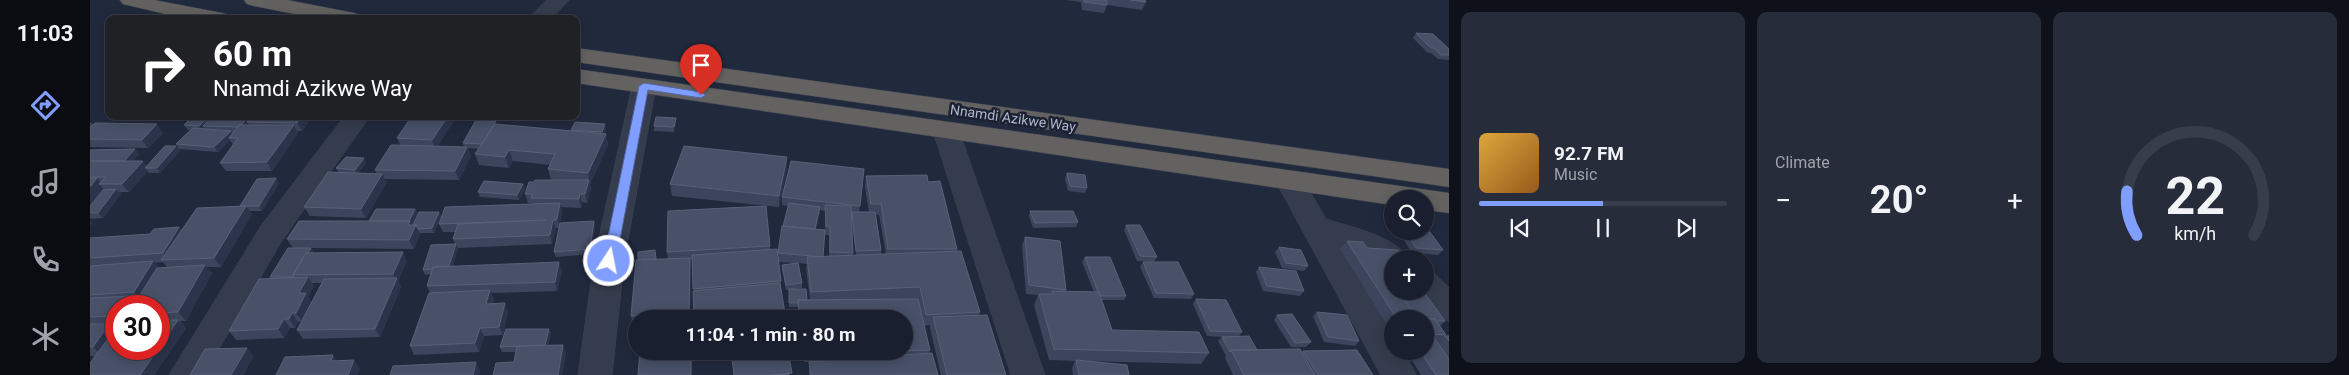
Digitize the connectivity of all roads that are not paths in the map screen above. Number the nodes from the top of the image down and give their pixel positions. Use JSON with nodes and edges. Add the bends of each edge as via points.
{"nodes":[{"id":1,"x":130,"y":0,"type":"edge"},
{"id":2,"x":254,"y":0,"type":"edge"},
{"id":3,"x":559,"y":0,"type":"edge"},
{"id":4,"x":200,"y":15,"type":"edge"},
{"id":5,"x":333,"y":15,"type":"edge"},
{"id":6,"x":542,"y":15,"type":"edge"},
{"id":7,"x":580,"y":57,"type":"edge"},
{"id":8,"x":580,"y":77,"type":"edge"},
{"id":9,"x":644,"y":86,"type":"junction"},
{"id":10,"x":355,"y":120,"type":"edge"},
{"id":11,"x":946,"y":131,"type":"junction"},
{"id":12,"x":1449,"y":178,"type":"edge"},
{"id":13,"x":1289,"y":180,"type":"junction"},
{"id":14,"x":1384,"y":194,"type":"edge"},
{"id":15,"x":1434,"y":201,"type":"edge"},
{"id":16,"x":1449,"y":203,"type":"edge"},
{"id":17,"x":1316,"y":227,"type":"junction"},
{"id":18,"x":1384,"y":253,"type":"edge"},
{"id":19,"x":1434,"y":293,"type":"edge"},
{"id":20,"x":1449,"y":308,"type":"edge"},
{"id":21,"x":186,"y":375,"type":"edge"},
{"id":22,"x":596,"y":375,"type":"edge"},
{"id":23,"x":1028,"y":375,"type":"edge"},
{"id":24,"x":1399,"y":375,"type":"edge"}],
"edges":[{"from":1,"to":4,"type":"highway"},
{"from":2,"to":5,"type":"highway"},
{"from":3,"to":6,"type":"street"},
{"from":7,"to":12,"type":"highway","name":"Nnamdi Azikwe Way"},
{"from":8,"to":9,"type":"highway","name":"Nnamdi Azikwe Way"},
{"from":9,"to":11,"type":"highway","name":"Nnamdi Azikwe Way"},
{"from":9,"to":22,"type":"street","via":[[609,261]]},
{"from":10,"to":21,"type":"street","via":[[271,234]]},
{"from":11,"to":13,"type":"highway","name":"Nnamdi Azikwe Way"},
{"from":11,"to":23,"type":"street"},
{"from":13,"to":14,"type":"highway","name":"Nnamdi Azikwe Way"},
{"from":13,"to":17,"type":"street"},
{"from":15,"to":16,"type":"highway"},
{"from":17,"to":18,"type":"street"},
{"from":17,"to":24,"type":"street"},
{"from":19,"to":20,"type":"street"}]}
